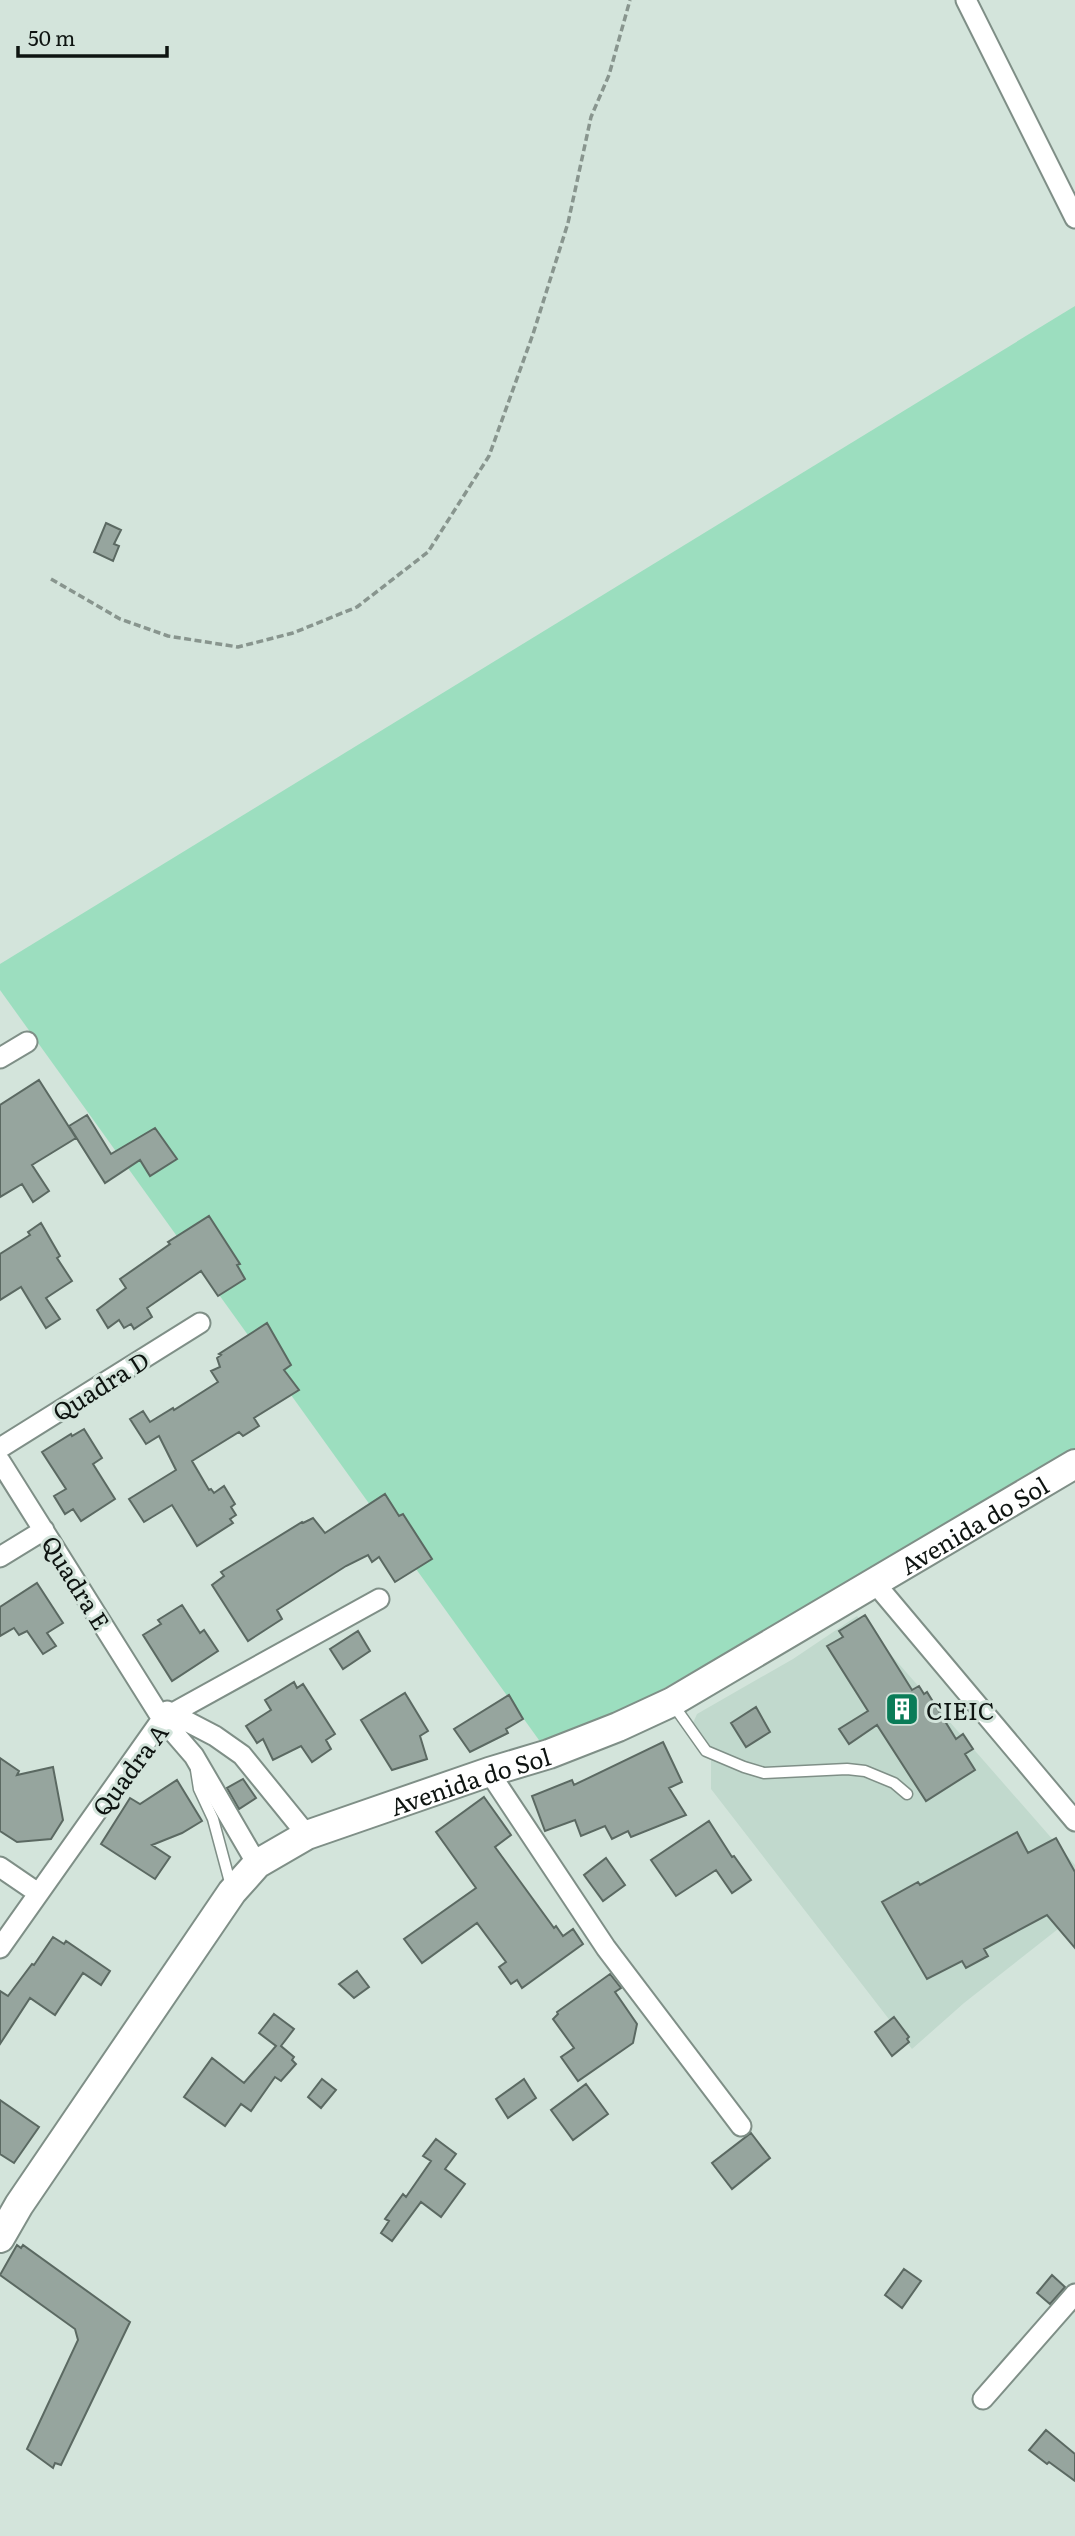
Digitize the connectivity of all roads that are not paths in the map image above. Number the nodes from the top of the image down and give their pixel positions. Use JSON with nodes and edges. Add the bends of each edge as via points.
{"nodes":[{"id":1,"x":966,"y":0,"type":"edge"},
{"id":2,"x":1075,"y":218,"type":"edge"},
{"id":3,"x":27,"y":1042,"type":"dead end"},
{"id":4,"x":0,"y":1058,"type":"edge"},
{"id":5,"x":200,"y":1323,"type":"dead end"},
{"id":6,"x":0,"y":1448,"type":"edge"},
{"id":7,"x":0,"y":1461,"type":"edge"},
{"id":8,"x":1075,"y":1464,"type":"edge"},
{"id":9,"x":44,"y":1530,"type":"junction"},
{"id":10,"x":0,"y":1557,"type":"edge"},
{"id":11,"x":874,"y":1582,"type":"junction"},
{"id":12,"x":379,"y":1599,"type":"dead end"},
{"id":13,"x":672,"y":1702,"type":"junction"},
{"id":14,"x":163,"y":1713,"type":"junction"},
{"id":15,"x":194,"y":1756,"type":"junction"},
{"id":16,"x":489,"y":1772,"type":"junction"},
{"id":17,"x":907,"y":1794,"type":"dead end"},
{"id":18,"x":1075,"y":1821,"type":"edge"},
{"id":19,"x":307,"y":1835,"type":"junction"},
{"id":20,"x":257,"y":1864,"type":"junction"},
{"id":21,"x":0,"y":1867,"type":"edge"},
{"id":22,"x":232,"y":1892,"type":"junction"},
{"id":23,"x":37,"y":1893,"type":"junction"},
{"id":24,"x":0,"y":1948,"type":"edge"},
{"id":25,"x":741,"y":2126,"type":"dead end"},
{"id":26,"x":0,"y":2238,"type":"edge"},
{"id":27,"x":1075,"y":2294,"type":"edge"},
{"id":28,"x":983,"y":2399,"type":"dead end"}],
"edges":[{"from":1,"to":2,"type":"street"},
{"from":3,"to":4,"type":"street"},
{"from":5,"to":6,"type":"street","name":"Quadra D"},
{"from":7,"to":9,"type":"street","name":"Quadra E"},
{"from":8,"to":11,"type":"street","name":"Avenida do Sol"},
{"from":9,"to":10,"type":"street"},
{"from":9,"to":14,"type":"street","name":"Quadra E"},
{"from":11,"to":13,"type":"street","name":"Avenida do Sol"},
{"from":11,"to":18,"type":"street"},
{"from":12,"to":14,"type":"street","name":"Quadra A"},
{"from":13,"to":16,"type":"street","name":"Avenida do Sol","via":[[549,1754]]},
{"from":13,"to":17,"type":"lane","via":[[706,1751],[738,1765],[764,1773],[865,1771]]},
{"from":14,"to":15,"type":"street","name":"Quadra E"},
{"from":14,"to":19,"type":"street","via":[[215,1736],[242,1755]]},
{"from":14,"to":23,"type":"street","name":"Quadra A"},
{"from":15,"to":20,"type":"street","name":"Quadra E"},
{"from":15,"to":22,"type":"lane","via":[[199,1789],[214,1819]]},
{"from":16,"to":19,"type":"street","name":"Avenida do Sol"},
{"from":16,"to":25,"type":"street","via":[[606,1948]]},
{"from":19,"to":20,"type":"street","name":"Avenida do Sol"},
{"from":20,"to":22,"type":"street","name":"Avenida do Sol"},
{"from":21,"to":23,"type":"street"},
{"from":22,"to":26,"type":"street","name":"Avenida do Sol"},
{"from":23,"to":24,"type":"street","name":"Quadra A"},
{"from":27,"to":28,"type":"street"}]}
